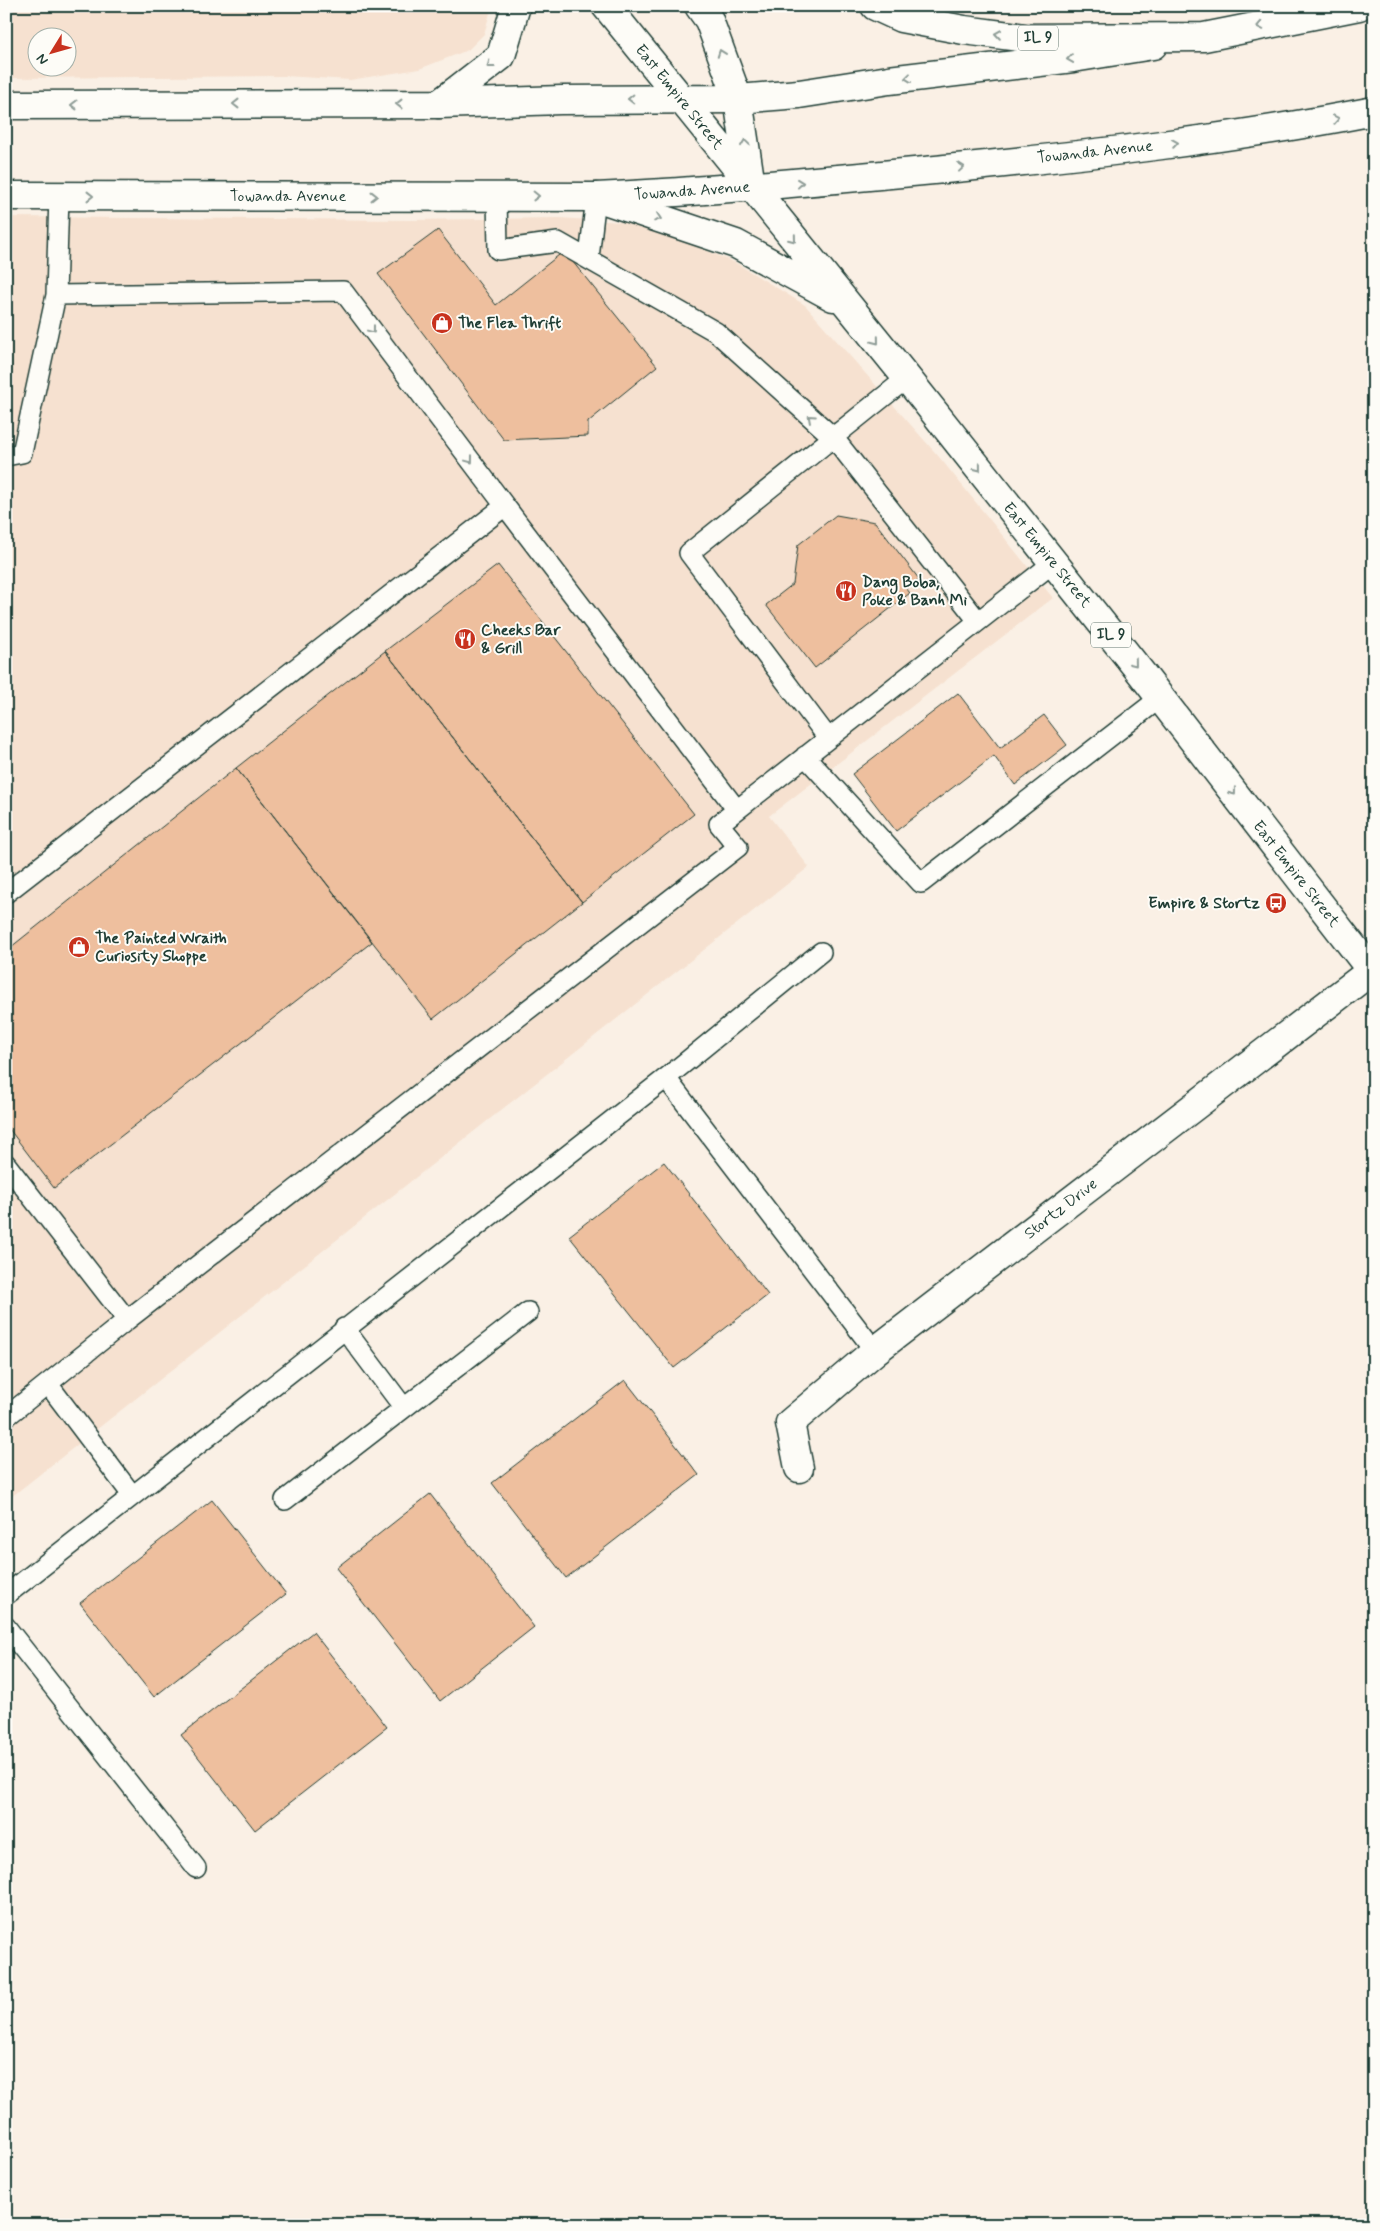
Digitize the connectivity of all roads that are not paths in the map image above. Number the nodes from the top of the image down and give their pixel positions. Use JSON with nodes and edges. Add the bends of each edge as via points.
{"nodes":[{"id":1,"x":516,"y":6,"type":"edge"},
{"id":2,"x":606,"y":6,"type":"edge"},
{"id":3,"x":698,"y":6,"type":"edge"},
{"id":4,"x":875,"y":6,"type":"edge"},
{"id":5,"x":1360,"y":6,"type":"edge"},
{"id":6,"x":1204,"y":37,"type":"junction"},
{"id":7,"x":738,"y":98,"type":"junction"},
{"id":8,"x":680,"y":99,"type":"junction"},
{"id":9,"x":439,"y":104,"type":"junction"},
{"id":10,"x":6,"y":105,"type":"edge"},
{"id":11,"x":1374,"y":111,"type":"edge"},
{"id":12,"x":751,"y":188,"type":"junction"},
{"id":13,"x":6,"y":196,"type":"edge"},
{"id":14,"x":59,"y":196,"type":"junction"},
{"id":15,"x":497,"y":196,"type":"junction"},
{"id":16,"x":596,"y":197,"type":"junction"},
{"id":17,"x":589,"y":258,"type":"junction"},
{"id":18,"x":56,"y":295,"type":"junction"},
{"id":19,"x":845,"y":303,"type":"junction"},
{"id":20,"x":907,"y":378,"type":"junction"},
{"id":21,"x":834,"y":438,"type":"junction"},
{"id":22,"x":6,"y":456,"type":"edge"},
{"id":23,"x":505,"y":506,"type":"junction"},
{"id":24,"x":1053,"y":563,"type":"junction"},
{"id":25,"x":978,"y":621,"type":"junction"},
{"id":26,"x":1160,"y":698,"type":"junction"},
{"id":27,"x":828,"y":738,"type":"junction"},
{"id":28,"x":805,"y":756,"type":"junction"},
{"id":29,"x":737,"y":810,"type":"junction"},
{"id":30,"x":6,"y":893,"type":"edge"},
{"id":31,"x":821,"y":952,"type":"dead end"},
{"id":32,"x":1372,"y":972,"type":"edge"},
{"id":33,"x":666,"y":1078,"type":"junction"},
{"id":34,"x":6,"y":1164,"type":"edge"},
{"id":35,"x":528,"y":1312,"type":"dead end"},
{"id":36,"x":127,"y":1320,"type":"junction"},
{"id":37,"x":344,"y":1328,"type":"junction"},
{"id":38,"x":875,"y":1352,"type":"junction"},
{"id":39,"x":48,"y":1384,"type":"junction"},
{"id":40,"x":404,"y":1408,"type":"junction"},
{"id":41,"x":6,"y":1417,"type":"edge"},
{"id":42,"x":799,"y":1468,"type":"dead end"},
{"id":43,"x":132,"y":1495,"type":"junction"},
{"id":44,"x":285,"y":1500,"type":"dead end"},
{"id":45,"x":6,"y":1595,"type":"edge"},
{"id":46,"x":6,"y":1627,"type":"edge"},
{"id":47,"x":196,"y":1868,"type":"dead end"}],
"edges":[{"from":1,"to":9,"type":"main road","one_way":true,"via":[[501,56]]},
{"from":2,"to":8,"type":"main road","name":"East Empire Street","number":"IL 9"},
{"from":7,"to":3,"type":"main road","name":"East Empire Street","one_way":true,"via":[[709,20]]},
{"from":6,"to":4,"type":"main road","number":"IL 9","one_way":true,"via":[[1026,38],[901,18]]},
{"from":5,"to":6,"type":"main road","number":"IL 9","one_way":true},
{"from":6,"to":7,"type":"main road","one_way":true,"via":[[1073,58],[799,94]]},
{"from":7,"to":8,"type":"main road"},
{"from":12,"to":7,"type":"main road","name":"East Empire Street","one_way":true},
{"from":8,"to":9,"type":"main road","one_way":true},
{"from":8,"to":12,"type":"main road","name":"East Empire Street","number":"IL 9"},
{"from":9,"to":10,"type":"main road","one_way":true},
{"from":12,"to":11,"type":"main road","name":"Towanda Avenue","one_way":true,"via":[[1165,144]]},
{"from":12,"to":16,"type":"main road","name":"Towanda Avenue"},
{"from":12,"to":19,"type":"main road","name":"East Empire Street","number":"IL 9","one_way":true},
{"from":13,"to":14,"type":"main road","name":"Towanda Avenue"},
{"from":14,"to":15,"type":"main road","name":"Towanda Avenue","one_way":true},
{"from":14,"to":18,"type":"lane"},
{"from":15,"to":16,"type":"main road","name":"Towanda Avenue","one_way":true},
{"from":15,"to":17,"type":"lane","via":[[498,250],[558,242]]},
{"from":16,"to":17,"type":"lane"},
{"from":16,"to":19,"type":"main road","one_way":true,"via":[[736,244]]},
{"from":21,"to":17,"type":"lane","one_way":true,"via":[[716,332]]},
{"from":18,"to":22,"type":"lane","via":[[22,453]]},
{"from":18,"to":23,"type":"lane","one_way":true,"via":[[343,291]]},
{"from":19,"to":20,"type":"main road","name":"East Empire Street","number":"IL 9","one_way":true},
{"from":20,"to":21,"type":"lane"},
{"from":20,"to":24,"type":"main road","name":"East Empire Street","number":"IL 9","one_way":true},
{"from":21,"to":25,"type":"lane"},
{"from":21,"to":27,"type":"lane","via":[[689,553]]},
{"from":23,"to":29,"type":"lane"},
{"from":23,"to":30,"type":"lane"},
{"from":24,"to":25,"type":"lane"},
{"from":24,"to":26,"type":"main road","name":"East Empire Street","number":"IL 9","one_way":true},
{"from":25,"to":27,"type":"lane"},
{"from":26,"to":28,"type":"lane","via":[[921,883]]},
{"from":26,"to":32,"type":"main road","name":"East Empire Street","number":"IL 9","one_way":true},
{"from":27,"to":28,"type":"lane"},
{"from":28,"to":29,"type":"lane"},
{"from":29,"to":36,"type":"lane","via":[[719,824],[738,847]]},
{"from":31,"to":33,"type":"lane"},
{"from":32,"to":38,"type":"main road","name":"Stortz Drive"},
{"from":33,"to":37,"type":"lane"},
{"from":33,"to":38,"type":"lane"},
{"from":34,"to":36,"type":"lane"},
{"from":35,"to":40,"type":"lane"},
{"from":36,"to":39,"type":"lane"},
{"from":37,"to":40,"type":"lane"},
{"from":37,"to":43,"type":"lane"},
{"from":38,"to":42,"type":"main road","name":"Stortz Drive","via":[[790,1423]]},
{"from":39,"to":41,"type":"lane"},
{"from":39,"to":43,"type":"lane"},
{"from":40,"to":44,"type":"lane"},
{"from":43,"to":45,"type":"lane"},
{"from":46,"to":47,"type":"lane"}]}
